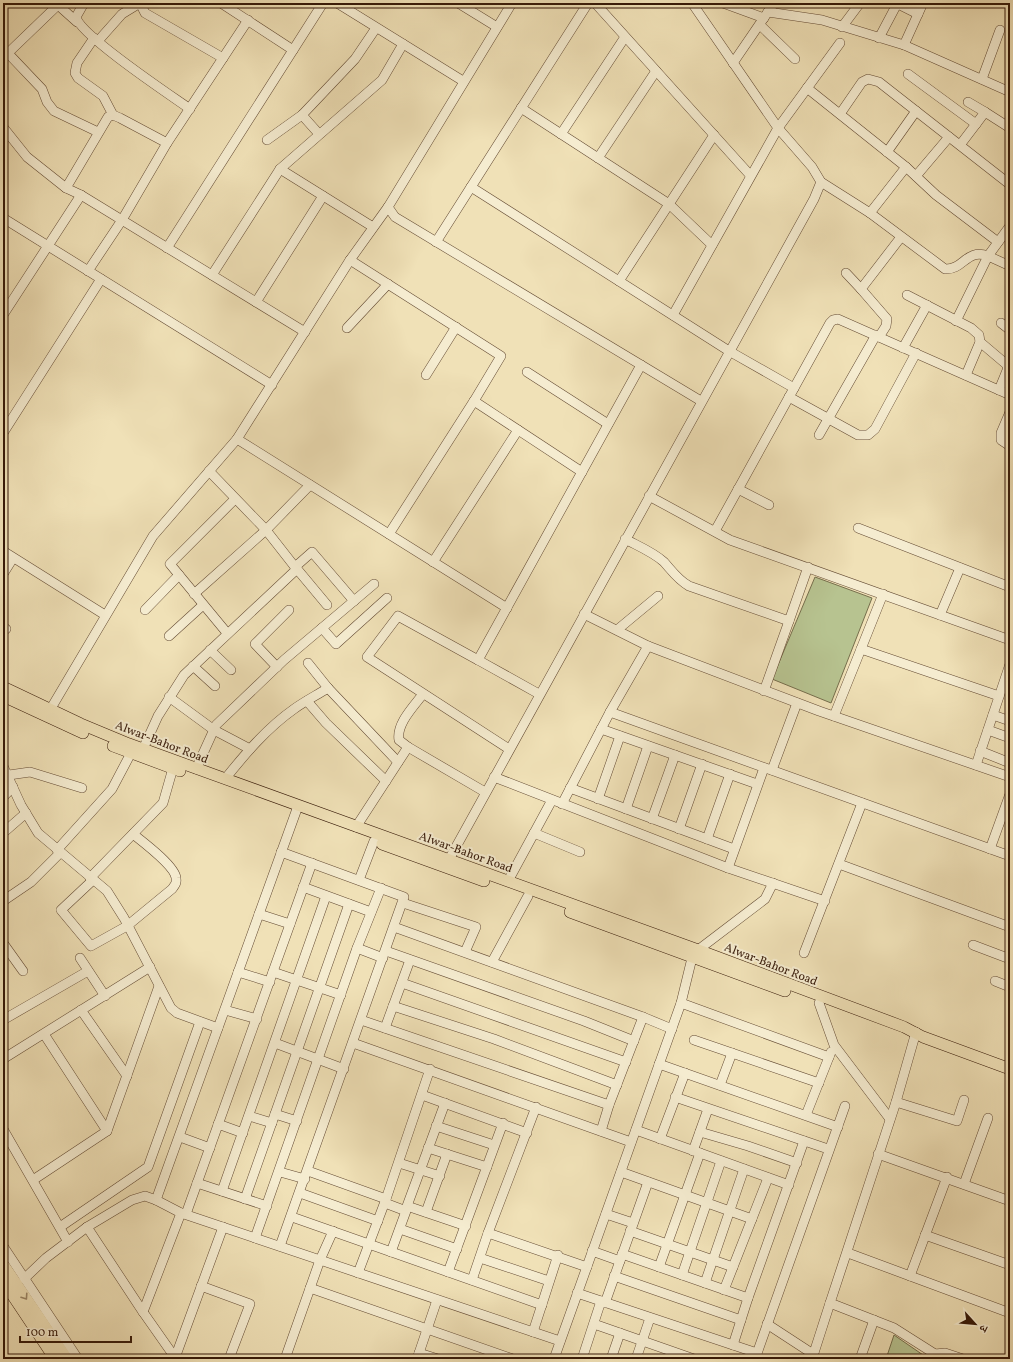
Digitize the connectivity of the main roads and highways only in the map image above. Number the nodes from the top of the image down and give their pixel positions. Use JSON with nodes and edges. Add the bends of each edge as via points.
{"nodes":[{"id":1,"x":3,"y":687,"type":"edge"},
{"id":2,"x":3,"y":696,"type":"edge"},
{"id":3,"x":297,"y":809,"type":"junction"},
{"id":4,"x":446,"y":863,"type":"junction"},
{"id":5,"x":695,"y":954,"type":"junction"},
{"id":6,"x":918,"y":1036,"type":"junction"},
{"id":7,"x":1010,"y":1069,"type":"edge"},
{"id":8,"x":3,"y":1264,"type":"edge"},
{"id":9,"x":3,"y":1281,"type":"edge"},
{"id":10,"x":55,"y":1359,"type":"edge"},
{"id":11,"x":67,"y":1359,"type":"edge"}],
"edges":[{"from":1,"to":3,"type":"main road","name":"Alwar-Bahor Road","via":[[93,729]]},
{"from":2,"to":3,"type":"main road","name":"Alwar-Bahor Road","via":[[131,753]]},
{"from":3,"to":4,"type":"main road","name":"Alwar-Bahor Road","via":[[356,827]]},
{"from":3,"to":4,"type":"main road","name":"Alwar-Bahor Road","via":[[374,841]]},
{"from":4,"to":5,"type":"main road","name":"Alwar-Bahor Road","via":[[528,896]]},
{"from":4,"to":5,"type":"main road","name":"Alwar-Bahor Road","via":[[508,881]]},
{"from":5,"to":6,"type":"main road","name":"Alwar-Bahor Road"},
{"from":5,"to":6,"type":"main road","name":"Alwar-Bahor Road","via":[[819,1003]]},
{"from":6,"to":7,"type":"main road","name":"Alwar-Bahor Road"},
{"from":8,"to":11,"type":"main road","one_way":true},
{"from":9,"to":10,"type":"main road"}]}
